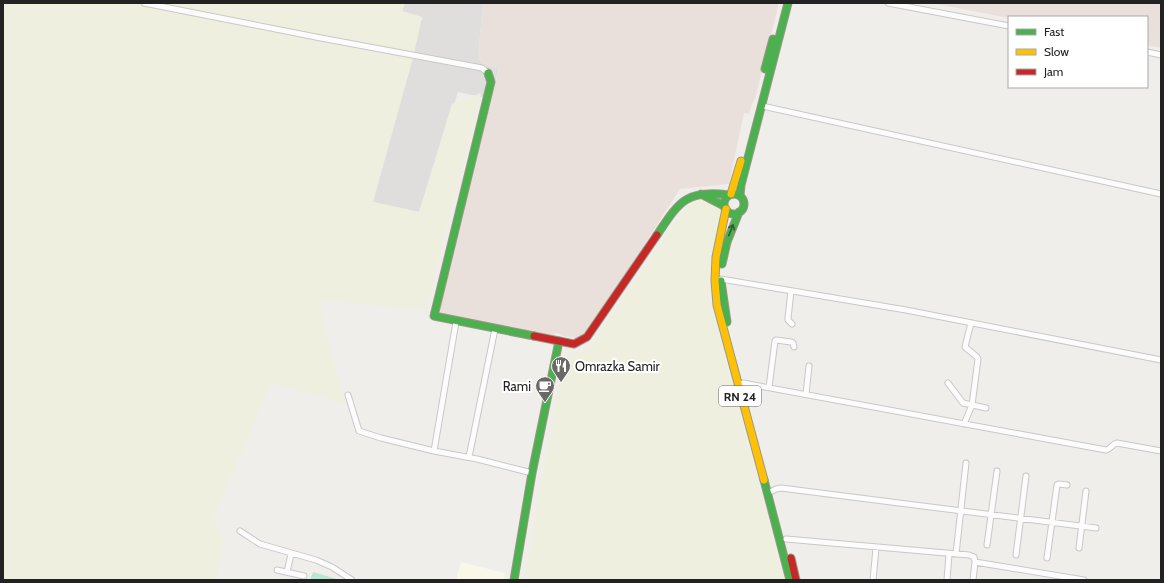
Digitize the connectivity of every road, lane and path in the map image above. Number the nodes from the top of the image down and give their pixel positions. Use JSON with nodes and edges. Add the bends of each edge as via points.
{"nodes":[{"id":1,"x":144,"y":3,"type":"edge"},
{"id":2,"x":783,"y":3,"type":"edge"},
{"id":3,"x":788,"y":3,"type":"edge"},
{"id":4,"x":888,"y":3,"type":"edge"},
{"id":5,"x":1008,"y":26,"type":"edge"},
{"id":6,"x":1148,"y":52,"type":"edge"},
{"id":7,"x":1161,"y":55,"type":"edge"},
{"id":8,"x":488,"y":73,"type":"joint"},
{"id":9,"x":762,"y":106,"type":"junction"},
{"id":10,"x":700,"y":194,"type":"junction"},
{"id":11,"x":1161,"y":194,"type":"edge"},
{"id":12,"x":730,"y":195,"type":"junction"},
{"id":13,"x":740,"y":196,"type":"junction"},
{"id":14,"x":725,"y":208,"type":"junction"},
{"id":15,"x":739,"y":212,"type":"junction"},
{"id":16,"x":721,"y":279,"type":"junction"},
{"id":17,"x":791,"y":291,"type":"junction"},
{"id":18,"x":456,"y":322,"type":"junction"},
{"id":19,"x":971,"y":323,"type":"junction"},
{"id":20,"x":792,"y":324,"type":"dead end"},
{"id":21,"x":495,"y":329,"type":"junction"},
{"id":22,"x":559,"y":341,"type":"junction"},
{"id":23,"x":794,"y":347,"type":"dead end"},
{"id":24,"x":1161,"y":360,"type":"edge"},
{"id":25,"x":809,"y":366,"type":"dead end"},
{"id":26,"x":743,"y":383,"type":"junction"},
{"id":27,"x":948,"y":383,"type":"dead end"},
{"id":28,"x":769,"y":387,"type":"junction"},
{"id":29,"x":806,"y":394,"type":"junction"},
{"id":30,"x":348,"y":395,"type":"dead end"},
{"id":31,"x":972,"y":405,"type":"junction"},
{"id":32,"x":986,"y":408,"type":"dead end"},
{"id":33,"x":964,"y":424,"type":"junction"},
{"id":34,"x":434,"y":451,"type":"junction"},
{"id":35,"x":1161,"y":451,"type":"edge"},
{"id":36,"x":469,"y":457,"type":"junction"},
{"id":37,"x":966,"y":463,"type":"dead end"},
{"id":38,"x":997,"y":471,"type":"dead end"},
{"id":39,"x":532,"y":473,"type":"junction"},
{"id":40,"x":1026,"y":476,"type":"dead end"},
{"id":41,"x":1067,"y":485,"type":"dead end"},
{"id":42,"x":772,"y":491,"type":"junction"},
{"id":43,"x":1086,"y":491,"type":"dead end"},
{"id":44,"x":961,"y":511,"type":"junction"},
{"id":45,"x":991,"y":515,"type":"junction"},
{"id":46,"x":1021,"y":519,"type":"junction"},
{"id":47,"x":1052,"y":523,"type":"junction"},
{"id":48,"x":1081,"y":527,"type":"junction"},
{"id":49,"x":1096,"y":528,"type":"dead end"},
{"id":50,"x":240,"y":531,"type":"dead end"},
{"id":51,"x":786,"y":539,"type":"junction"},
{"id":52,"x":987,"y":545,"type":"dead end"},
{"id":53,"x":876,"y":548,"type":"junction"},
{"id":54,"x":1079,"y":548,"type":"dead end"},
{"id":55,"x":291,"y":554,"type":"junction"},
{"id":56,"x":949,"y":554,"type":"junction"},
{"id":57,"x":956,"y":554,"type":"junction"},
{"id":58,"x":1016,"y":555,"type":"dead end"},
{"id":59,"x":1047,"y":558,"type":"dead end"},
{"id":60,"x":975,"y":562,"type":"junction"},
{"id":61,"x":277,"y":570,"type":"dead end"},
{"id":62,"x":287,"y":572,"type":"junction"},
{"id":63,"x":304,"y":576,"type":"dead end"},
{"id":64,"x":352,"y":580,"type":"edge"},
{"id":65,"x":514,"y":580,"type":"edge"},
{"id":66,"x":790,"y":580,"type":"edge"},
{"id":67,"x":796,"y":580,"type":"edge"},
{"id":68,"x":873,"y":580,"type":"edge"},
{"id":69,"x":947,"y":580,"type":"edge"},
{"id":70,"x":973,"y":580,"type":"edge"},
{"id":71,"x":1084,"y":580,"type":"edge"}],
"edges":[{"from":1,"to":8,"type":"street","via":[[482,68]]},
{"from":2,"to":12,"type":"main road","via":[[757,105]]},
{"from":3,"to":9,"type":"main road"},
{"from":4,"to":5,"type":"street"},
{"from":6,"to":7,"type":"street"},
{"from":8,"to":18,"type":"main road","via":[[491,82],[434,316]]},
{"from":9,"to":11,"type":"street"},
{"from":9,"to":13,"type":"main road"},
{"from":10,"to":12,"type":"main road"},
{"from":10,"to":14,"type":"main road"},
{"from":10,"to":22,"type":"main road","via":[[688,197],[673,211],[587,337],[574,344]]},
{"from":12,"to":13,"type":"main road"},
{"from":12,"to":14,"type":"main road","via":[[725,200]]},
{"from":13,"to":15,"type":"main road","via":[[744,204]]},
{"from":14,"to":15,"type":"main road","via":[[732,214]]},
{"from":14,"to":66,"type":"main road","number":"RN 24","via":[[716,257],[717,305]]},
{"from":16,"to":15,"type":"main road","number":"RN 24","one_way":true,"via":[[724,250]]},
{"from":16,"to":17,"type":"street"},
{"from":16,"to":26,"type":"main road","number":"RN 24","via":[[726,316]]},
{"from":17,"to":19,"type":"street"},
{"from":17,"to":20,"type":"street","via":[[788,320]]},
{"from":18,"to":21,"type":"main road"},
{"from":18,"to":34,"type":"street"},
{"from":19,"to":24,"type":"street"},
{"from":19,"to":31,"type":"street","via":[[965,347],[978,360]]},
{"from":21,"to":22,"type":"main road"},
{"from":21,"to":36,"type":"street"},
{"from":22,"to":39,"type":"main road"},
{"from":23,"to":28,"type":"street","via":[[791,342],[776,340]]},
{"from":25,"to":29,"type":"street"},
{"from":26,"to":28,"type":"street"},
{"from":26,"to":42,"type":"main road","number":"RN 24"},
{"from":27,"to":31,"type":"street","via":[[963,403]]},
{"from":28,"to":29,"type":"street"},
{"from":29,"to":33,"type":"street"},
{"from":30,"to":34,"type":"street","via":[[359,431]]},
{"from":31,"to":32,"type":"street"},
{"from":31,"to":33,"type":"street"},
{"from":33,"to":35,"type":"street","via":[[1106,450],[1117,443]]},
{"from":34,"to":36,"type":"street"},
{"from":36,"to":39,"type":"street"},
{"from":37,"to":44,"type":"street"},
{"from":38,"to":45,"type":"street"},
{"from":39,"to":65,"type":"main road"},
{"from":40,"to":46,"type":"street"},
{"from":41,"to":47,"type":"street","via":[[1057,484]]},
{"from":42,"to":44,"type":"street","via":[[781,488]]},
{"from":42,"to":51,"type":"main road","number":"RN 24"},
{"from":43,"to":48,"type":"street"},
{"from":44,"to":45,"type":"street"},
{"from":44,"to":57,"type":"street"},
{"from":45,"to":46,"type":"street"},
{"from":45,"to":52,"type":"street"},
{"from":46,"to":47,"type":"street"},
{"from":46,"to":58,"type":"street"},
{"from":47,"to":48,"type":"street"},
{"from":47,"to":59,"type":"street"},
{"from":48,"to":49,"type":"street"},
{"from":48,"to":54,"type":"street"},
{"from":50,"to":55,"type":"street","via":[[260,544]]},
{"from":51,"to":53,"type":"street"},
{"from":51,"to":67,"type":"main road","number":"RN 24"},
{"from":53,"to":56,"type":"street"},
{"from":53,"to":68,"type":"street"},
{"from":55,"to":62,"type":"street"},
{"from":55,"to":64,"type":"street","via":[[316,560]]},
{"from":56,"to":57,"type":"street"},
{"from":56,"to":69,"type":"street"},
{"from":57,"to":60,"type":"street","via":[[972,556]]},
{"from":60,"to":70,"type":"street"},
{"from":60,"to":71,"type":"street"},
{"from":61,"to":62,"type":"street"},
{"from":62,"to":63,"type":"street"}]}
